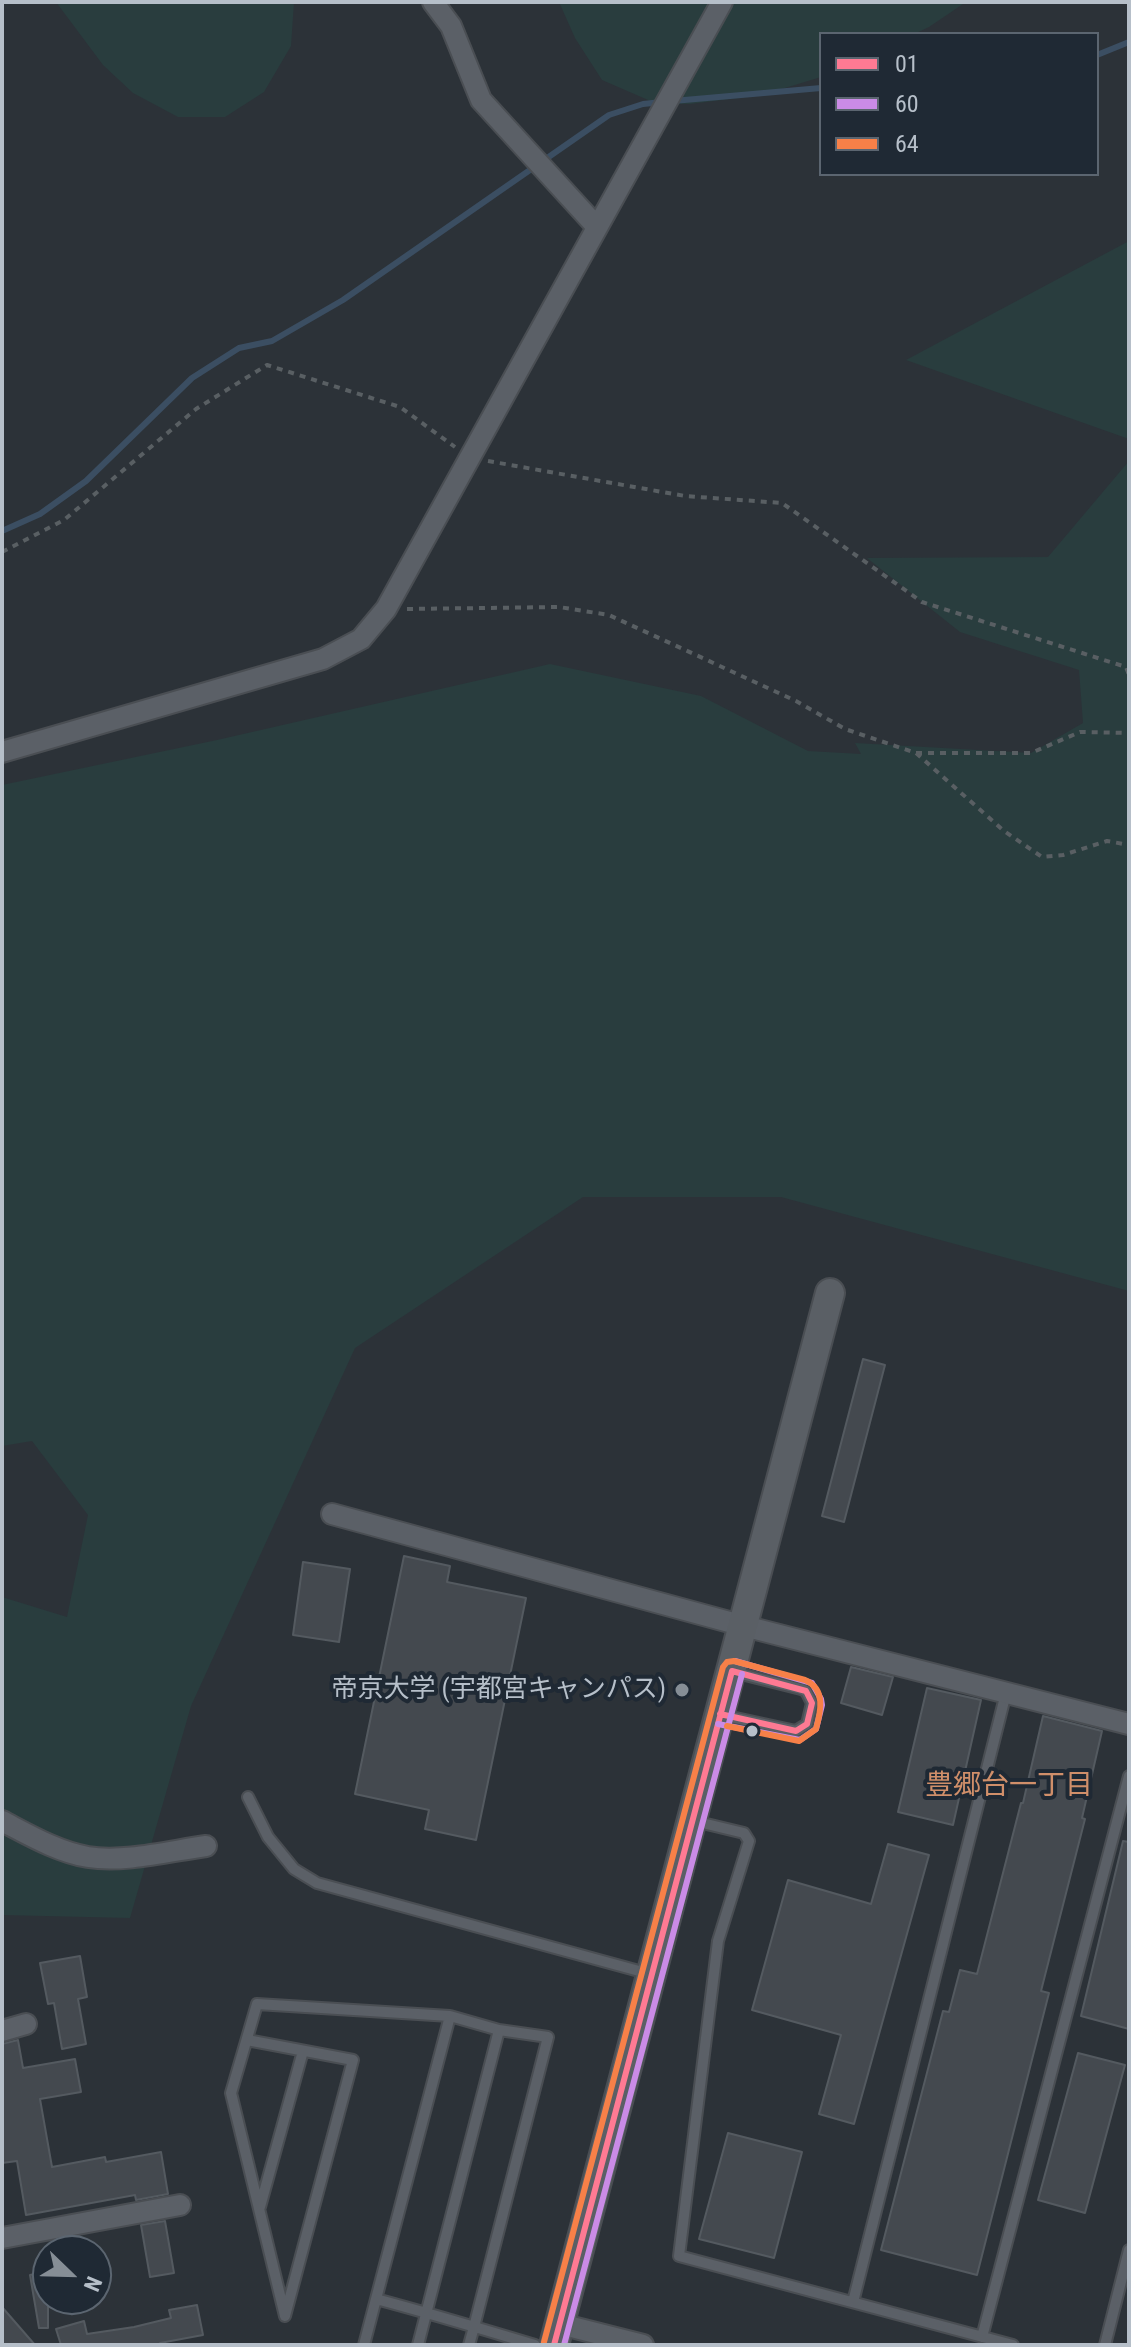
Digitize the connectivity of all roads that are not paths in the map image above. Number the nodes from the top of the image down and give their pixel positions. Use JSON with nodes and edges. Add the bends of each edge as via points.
{"nodes":[{"id":1,"x":433,"y":2,"type":"edge"},
{"id":2,"x":722,"y":2,"type":"edge"},
{"id":3,"x":596,"y":226,"type":"junction"},
{"id":4,"x":2,"y":752,"type":"edge"},
{"id":5,"x":830,"y":1293,"type":"dead end"},
{"id":6,"x":332,"y":1514,"type":"dead end"},
{"id":7,"x":744,"y":1626,"type":"junction"},
{"id":8,"x":732,"y":1671,"type":"junction"},
{"id":9,"x":1006,"y":1693,"type":"junction"},
{"id":10,"x":720,"y":1714,"type":"junction"},
{"id":11,"x":1129,"y":1724,"type":"edge"},
{"id":12,"x":1129,"y":1776,"type":"edge"},
{"id":13,"x":248,"y":1797,"type":"dead end"},
{"id":14,"x":692,"y":1820,"type":"junction"},
{"id":15,"x":2,"y":1821,"type":"edge"},
{"id":16,"x":206,"y":1846,"type":"dead end"},
{"id":17,"x":652,"y":1974,"type":"junction"},
{"id":18,"x":450,"y":2016,"type":"junction"},
{"id":19,"x":26,"y":2024,"type":"dead end"},
{"id":20,"x":499,"y":2030,"type":"junction"},
{"id":21,"x":2,"y":2031,"type":"edge"},
{"id":22,"x":247,"y":2040,"type":"junction"},
{"id":23,"x":303,"y":2051,"type":"junction"},
{"id":24,"x":180,"y":2205,"type":"dead end"},
{"id":25,"x":259,"y":2211,"type":"junction"},
{"id":26,"x":2,"y":2238,"type":"edge"},
{"id":27,"x":1129,"y":2250,"type":"edge"},
{"id":28,"x":376,"y":2299,"type":"junction"},
{"id":29,"x":853,"y":2302,"type":"junction"},
{"id":30,"x":426,"y":2312,"type":"junction"},
{"id":31,"x":474,"y":2327,"type":"junction"},
{"id":32,"x":557,"y":2334,"type":"edge"},
{"id":33,"x":982,"y":2337,"type":"junction"},
{"id":34,"x":364,"y":2345,"type":"edge"},
{"id":35,"x":418,"y":2345,"type":"edge"},
{"id":36,"x":469,"y":2345,"type":"edge"},
{"id":37,"x":535,"y":2345,"type":"edge"},
{"id":38,"x":643,"y":2345,"type":"edge"},
{"id":39,"x":1013,"y":2345,"type":"edge"},
{"id":40,"x":1105,"y":2345,"type":"edge"}],
"edges":[{"from":1,"to":3,"type":"street","via":[[451,26],[481,100]]},
{"from":2,"to":3,"type":"street"},
{"from":3,"to":4,"type":"street","via":[[386,609],[361,639],[323,659]]},
{"from":5,"to":7,"type":"street"},
{"from":6,"to":7,"type":"street"},
{"from":7,"to":8,"type":"street"},
{"from":7,"to":9,"type":"street"},
{"from":8,"to":10,"type":"street"},
{"from":8,"to":10,"type":"lane","via":[[806,1691],[812,1703],[807,1724],[796,1731]]},
{"from":9,"to":11,"type":"street"},
{"from":9,"to":29,"type":"lane"},
{"from":10,"to":14,"type":"street"},
{"from":12,"to":33,"type":"lane"},
{"from":13,"to":17,"type":"lane","via":[[268,1837],[294,1869],[317,1883]]},
{"from":14,"to":17,"type":"street"},
{"from":14,"to":29,"type":"lane","via":[[744,1833],[749,1841],[718,1941],[679,2256]]},
{"from":15,"to":16,"type":"street","via":[[88,1857]]},
{"from":17,"to":32,"type":"street"},
{"from":18,"to":20,"type":"lane"},
{"from":18,"to":22,"type":"lane","via":[[257,2004]]},
{"from":18,"to":28,"type":"lane"},
{"from":19,"to":21,"type":"street"},
{"from":20,"to":30,"type":"lane"},
{"from":20,"to":31,"type":"lane","via":[[548,2037]]},
{"from":22,"to":23,"type":"lane"},
{"from":22,"to":25,"type":"lane","via":[[231,2093]]},
{"from":23,"to":25,"type":"lane"},
{"from":23,"to":25,"type":"lane","via":[[353,2060],[285,2316]]},
{"from":24,"to":26,"type":"street"},
{"from":27,"to":40,"type":"lane"},
{"from":28,"to":30,"type":"lane"},
{"from":28,"to":34,"type":"lane"},
{"from":29,"to":33,"type":"lane"},
{"from":30,"to":31,"type":"lane"},
{"from":30,"to":35,"type":"lane"},
{"from":31,"to":36,"type":"lane"},
{"from":31,"to":37,"type":"lane"},
{"from":32,"to":38,"type":"street"},
{"from":33,"to":39,"type":"lane"}]}
